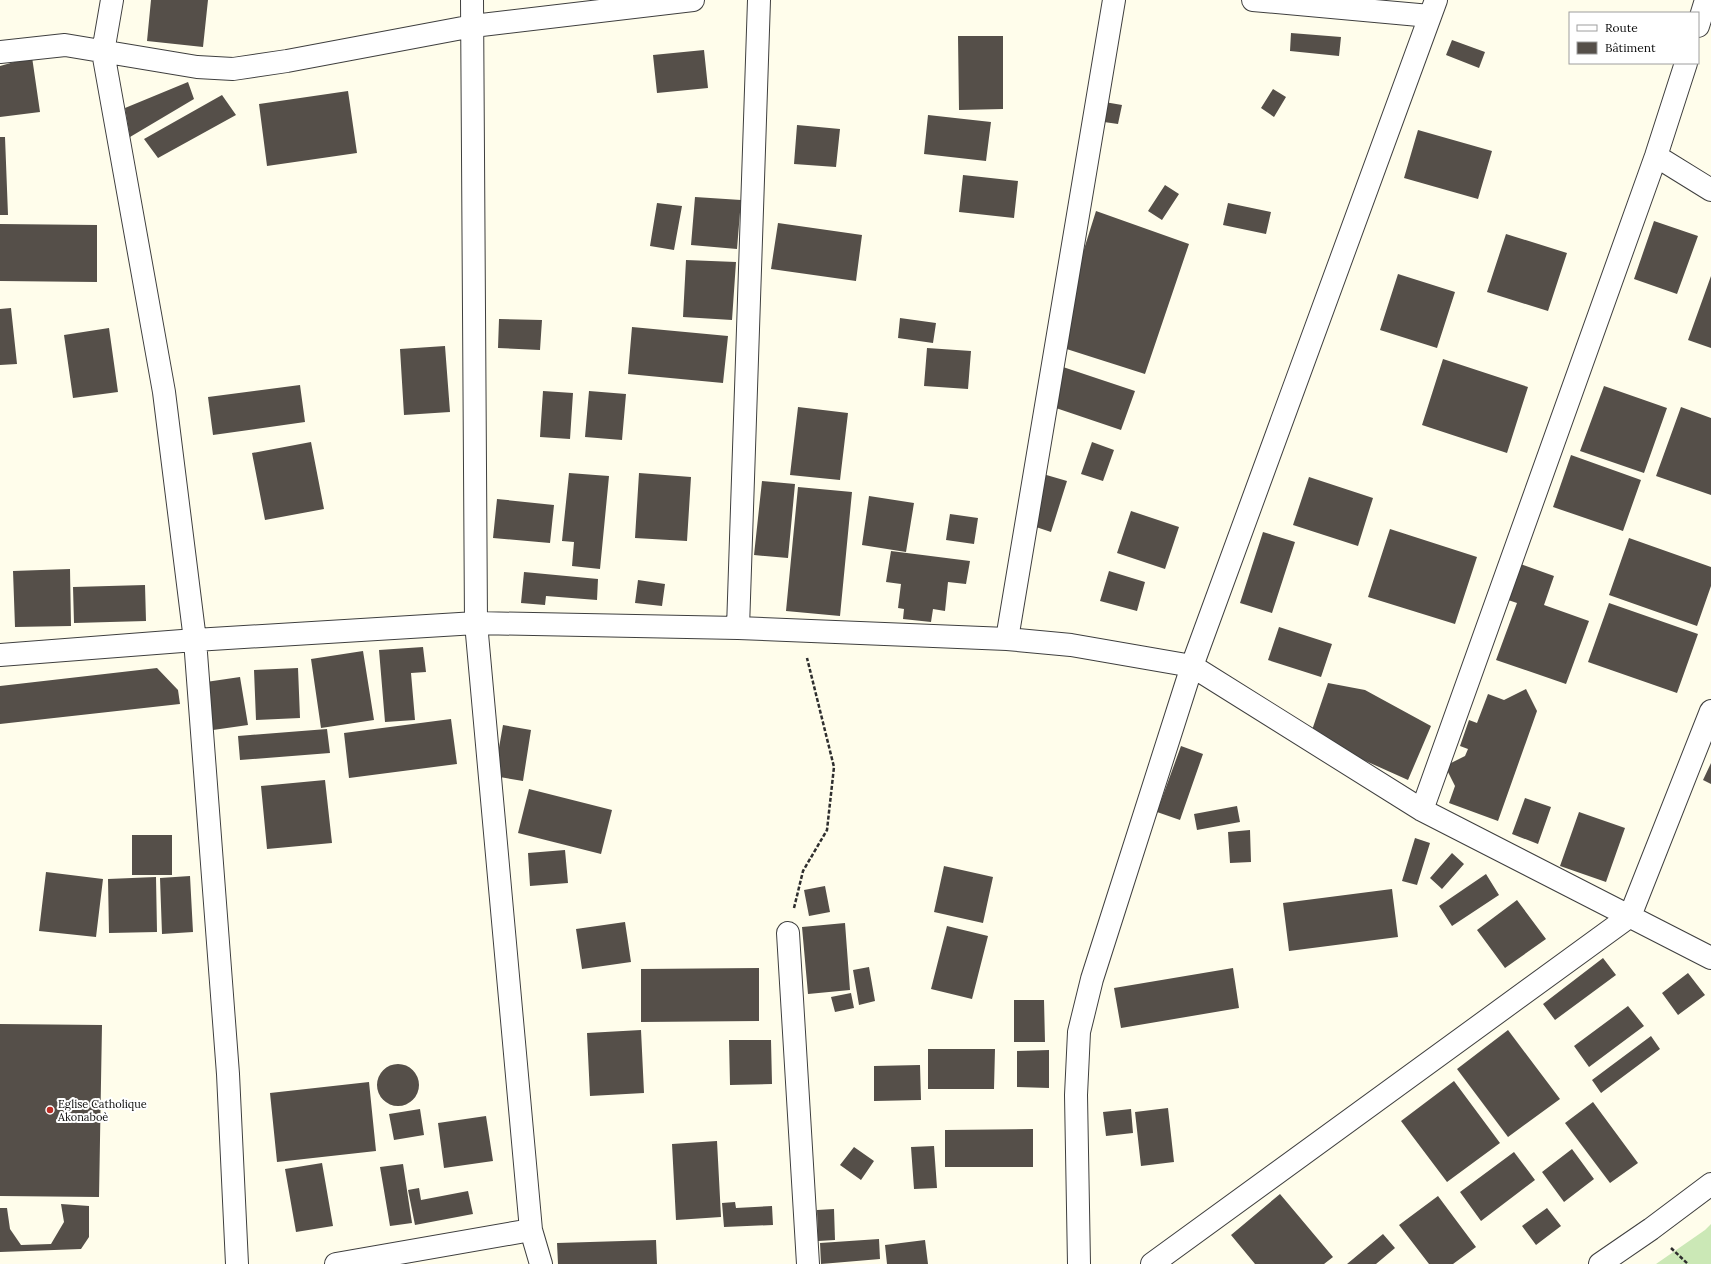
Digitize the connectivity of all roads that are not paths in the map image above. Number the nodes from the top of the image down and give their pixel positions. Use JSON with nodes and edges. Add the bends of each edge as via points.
{"nodes":[{"id":1,"x":112,"y":0,"type":"edge"},
{"id":2,"x":472,"y":0,"type":"edge"},
{"id":3,"x":693,"y":0,"type":"edge"},
{"id":4,"x":759,"y":0,"type":"edge"},
{"id":5,"x":1114,"y":0,"type":"edge"},
{"id":6,"x":1253,"y":0,"type":"edge"},
{"id":7,"x":1706,"y":0,"type":"edge"},
{"id":8,"x":1433,"y":8,"type":"edge"},
{"id":9,"x":1699,"y":23,"type":"edge"},
{"id":10,"x":473,"y":26,"type":"junction"},
{"id":11,"x":0,"y":52,"type":"edge"},
{"id":12,"x":103,"y":52,"type":"junction"},
{"id":13,"x":1686,"y":64,"type":"edge"},
{"id":14,"x":1656,"y":156,"type":"junction"},
{"id":15,"x":1711,"y":190,"type":"edge"},
{"id":16,"x":476,"y":623,"type":"junction"},
{"id":17,"x":738,"y":628,"type":"junction"},
{"id":18,"x":1007,"y":639,"type":"junction"},
{"id":19,"x":196,"y":640,"type":"junction"},
{"id":20,"x":0,"y":655,"type":"edge"},
{"id":21,"x":1192,"y":666,"type":"junction"},
{"id":22,"x":1711,"y":711,"type":"edge"},
{"id":23,"x":1422,"y":810,"type":"junction"},
{"id":24,"x":1630,"y":916,"type":"junction"},
{"id":25,"x":788,"y":933,"type":"road end"},
{"id":26,"x":1711,"y":958,"type":"edge"},
{"id":27,"x":1711,"y":1184,"type":"edge"},
{"id":28,"x":531,"y":1230,"type":"junction"},
{"id":29,"x":237,"y":1264,"type":"edge"},
{"id":30,"x":336,"y":1264,"type":"edge"},
{"id":31,"x":541,"y":1264,"type":"edge"},
{"id":32,"x":808,"y":1264,"type":"edge"},
{"id":33,"x":1079,"y":1264,"type":"edge"},
{"id":34,"x":1152,"y":1264,"type":"edge"},
{"id":35,"x":1600,"y":1264,"type":"edge"}],
"edges":[{"from":1,"to":12,"type":"street"},
{"from":2,"to":10,"type":"street"},
{"from":3,"to":10,"type":"street"},
{"from":4,"to":17,"type":"street"},
{"from":5,"to":18,"type":"street"},
{"from":6,"to":8,"type":"street"},
{"from":7,"to":9,"type":"street"},
{"from":8,"to":21,"type":"street"},
{"from":10,"to":12,"type":"street","via":[[287,62],[233,69],[197,67]]},
{"from":10,"to":16,"type":"street"},
{"from":11,"to":12,"type":"street","via":[[64,45]]},
{"from":12,"to":19,"type":"street","via":[[164,392]]},
{"from":13,"to":14,"type":"street"},
{"from":14,"to":15,"type":"street"},
{"from":14,"to":23,"type":"street"},
{"from":16,"to":17,"type":"street"},
{"from":16,"to":19,"type":"street"},
{"from":16,"to":28,"type":"street"},
{"from":17,"to":18,"type":"street"},
{"from":18,"to":21,"type":"street","via":[[1071,645]]},
{"from":19,"to":20,"type":"street"},
{"from":19,"to":29,"type":"street","via":[[228,1074]]},
{"from":21,"to":23,"type":"street"},
{"from":21,"to":33,"type":"street","via":[[1094,971],[1079,1032],[1076,1095]]},
{"from":22,"to":24,"type":"street"},
{"from":23,"to":24,"type":"street"},
{"from":24,"to":26,"type":"street"},
{"from":24,"to":34,"type":"street"},
{"from":25,"to":32,"type":"street"},
{"from":27,"to":35,"type":"street"},
{"from":28,"to":30,"type":"street"},
{"from":28,"to":31,"type":"street"}]}
